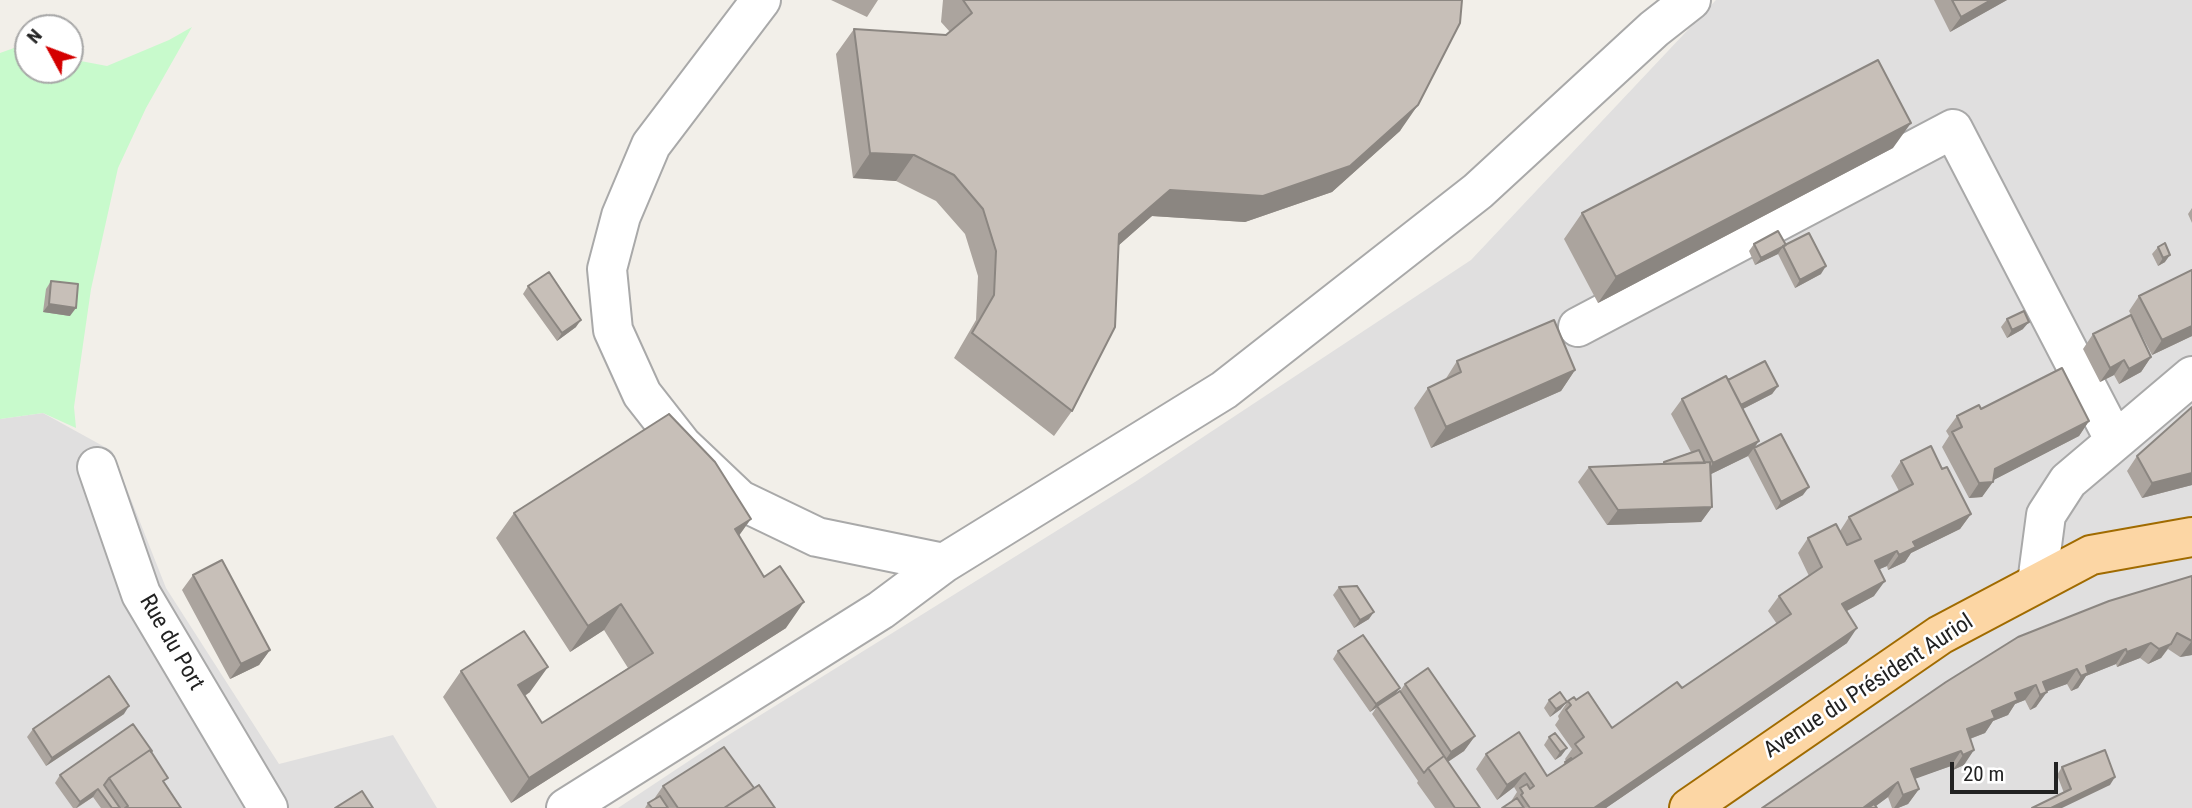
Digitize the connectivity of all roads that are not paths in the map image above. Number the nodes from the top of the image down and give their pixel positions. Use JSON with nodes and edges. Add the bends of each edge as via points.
{"nodes":[{"id":1,"x":761,"y":0,"type":"edge"},
{"id":2,"x":1691,"y":0,"type":"edge"},
{"id":3,"x":1578,"y":327,"type":"dead end"},
{"id":4,"x":2192,"y":376,"type":"edge"},
{"id":5,"x":2115,"y":441,"type":"junction"},
{"id":6,"x":97,"y":467,"type":"dead end"},
{"id":7,"x":2192,"y":537,"type":"edge"},
{"id":8,"x":944,"y":563,"type":"junction"},
{"id":9,"x":2037,"y":583,"type":"junction"},
{"id":10,"x":268,"y":808,"type":"edge"},
{"id":11,"x":566,"y":808,"type":"edge"},
{"id":12,"x":1689,"y":808,"type":"edge"}],
"edges":[{"from":1,"to":8,"type":"street","via":[[651,145],[621,216],[607,270],[613,330],[642,394],[682,445],[740,500],[817,537]]},
{"from":2,"to":8,"type":"street","via":[[1478,191],[1224,390]]},
{"from":3,"to":5,"type":"street","via":[[1953,129]]},
{"from":4,"to":5,"type":"street"},
{"from":5,"to":9,"type":"street","via":[[2068,481],[2046,515]]},
{"from":6,"to":10,"type":"street","name":"Rue du Port","via":[[141,594]]},
{"from":7,"to":9,"type":"main road","name":"Avenue du Président Auriol","via":[[2091,555]]},
{"from":8,"to":11,"type":"street","via":[[881,610]]},
{"from":9,"to":12,"type":"main road","name":"Avenue du Président Auriol","via":[[1940,635]]}]}
